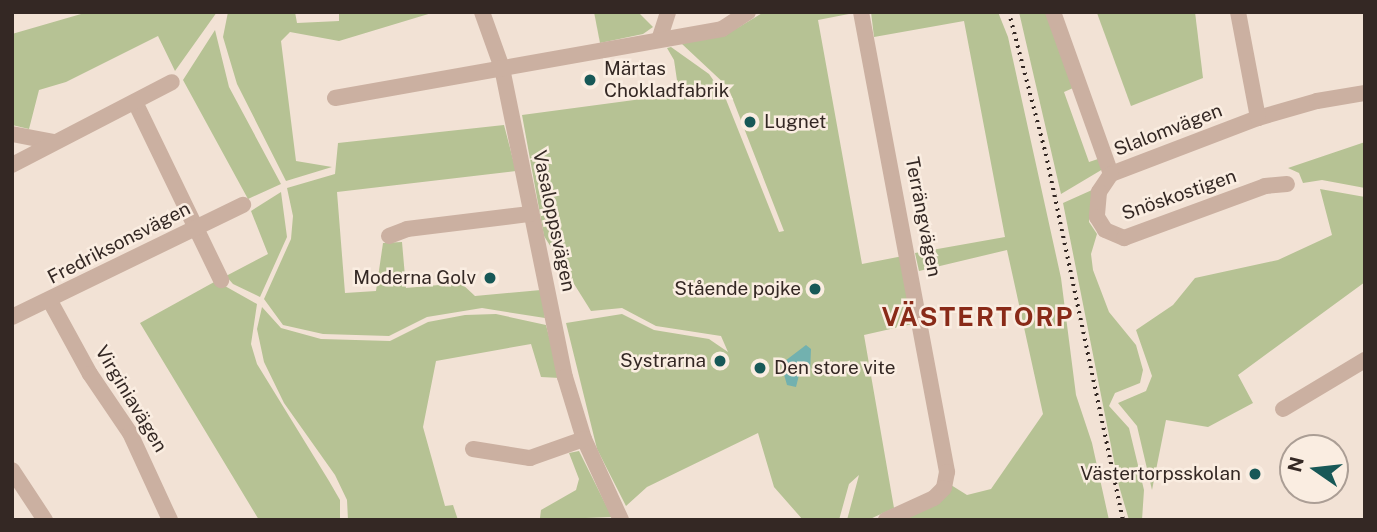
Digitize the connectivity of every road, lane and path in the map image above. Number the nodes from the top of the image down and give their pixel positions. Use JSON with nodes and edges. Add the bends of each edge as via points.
{"nodes":[{"id":1,"x":668,"y":12,"type":"edge"},
{"id":2,"x":748,"y":12,"type":"edge"},
{"id":3,"x":861,"y":12,"type":"edge"},
{"id":4,"x":1053,"y":12,"type":"edge"},
{"id":5,"x":1238,"y":12,"type":"edge"},
{"id":6,"x":484,"y":13,"type":"edge"},
{"id":7,"x":660,"y":37,"type":"junction"},
{"id":8,"x":502,"y":68,"type":"junction"},
{"id":9,"x":172,"y":82,"type":"dead end"},
{"id":10,"x":1365,"y":93,"type":"edge"},
{"id":11,"x":335,"y":97,"type":"dead end"},
{"id":12,"x":135,"y":102,"type":"junction"},
{"id":13,"x":1258,"y":118,"type":"junction"},
{"id":14,"x":12,"y":134,"type":"edge"},
{"id":15,"x":54,"y":142,"type":"junction"},
{"id":16,"x":12,"y":165,"type":"edge"},
{"id":17,"x":1111,"y":174,"type":"junction"},
{"id":18,"x":1287,"y":184,"type":"dead end"},
{"id":19,"x":243,"y":205,"type":"dead end"},
{"id":20,"x":530,"y":214,"type":"junction"},
{"id":21,"x":196,"y":228,"type":"junction"},
{"id":22,"x":389,"y":236,"type":"dead end"},
{"id":23,"x":221,"y":280,"type":"dead end"},
{"id":24,"x":50,"y":301,"type":"junction"},
{"id":25,"x":12,"y":317,"type":"edge"},
{"id":26,"x":1365,"y":360,"type":"edge"},
{"id":27,"x":1283,"y":409,"type":"dead end"},
{"id":28,"x":584,"y":439,"type":"junction"},
{"id":29,"x":473,"y":449,"type":"dead end"},
{"id":30,"x":12,"y":470,"type":"edge"},
{"id":31,"x":45,"y":520,"type":"edge"},
{"id":32,"x":170,"y":520,"type":"edge"},
{"id":33,"x":621,"y":520,"type":"edge"},
{"id":34,"x":886,"y":520,"type":"edge"}],
"edges":[{"from":1,"to":7,"type":"street"},
{"from":2,"to":7,"type":"street","via":[[722,29]]},
{"from":3,"to":34,"type":"street","name":"Terrängvägen","via":[[947,472],[944,488],[934,498]]},
{"from":4,"to":17,"type":"street","name":"Slalomvägen"},
{"from":5,"to":13,"type":"street"},
{"from":6,"to":8,"type":"street","name":"Vasaloppsvägen"},
{"from":7,"to":8,"type":"street"},
{"from":8,"to":11,"type":"street"},
{"from":8,"to":20,"type":"street","name":"Vasaloppsvägen"},
{"from":9,"to":12,"type":"street"},
{"from":10,"to":13,"type":"street","name":"Slalomvägen"},
{"from":12,"to":15,"type":"street"},
{"from":12,"to":21,"type":"street"},
{"from":13,"to":17,"type":"street","name":"Slalomvägen"},
{"from":14,"to":15,"type":"street"},
{"from":15,"to":16,"type":"street"},
{"from":17,"to":18,"type":"street","name":"Snöskostigen","via":[[1099,192],[1097,217],[1105,230],[1124,238],[1265,186]]},
{"from":19,"to":21,"type":"street","name":"Fredriksonsvägen"},
{"from":20,"to":22,"type":"street","via":[[407,229]]},
{"from":20,"to":28,"type":"street","name":"Vasaloppsvägen","via":[[565,377]]},
{"from":21,"to":23,"type":"street"},
{"from":21,"to":24,"type":"street","name":"Fredriksonsvägen"},
{"from":24,"to":25,"type":"street","name":"Fredriksonsvägen"},
{"from":24,"to":32,"type":"street","name":"Virginiavägen","via":[[90,374],[130,433]]},
{"from":26,"to":27,"type":"street"},
{"from":28,"to":29,"type":"street","via":[[530,458]]},
{"from":28,"to":33,"type":"street","name":"Vasaloppsvägen"},
{"from":30,"to":31,"type":"street"}]}
